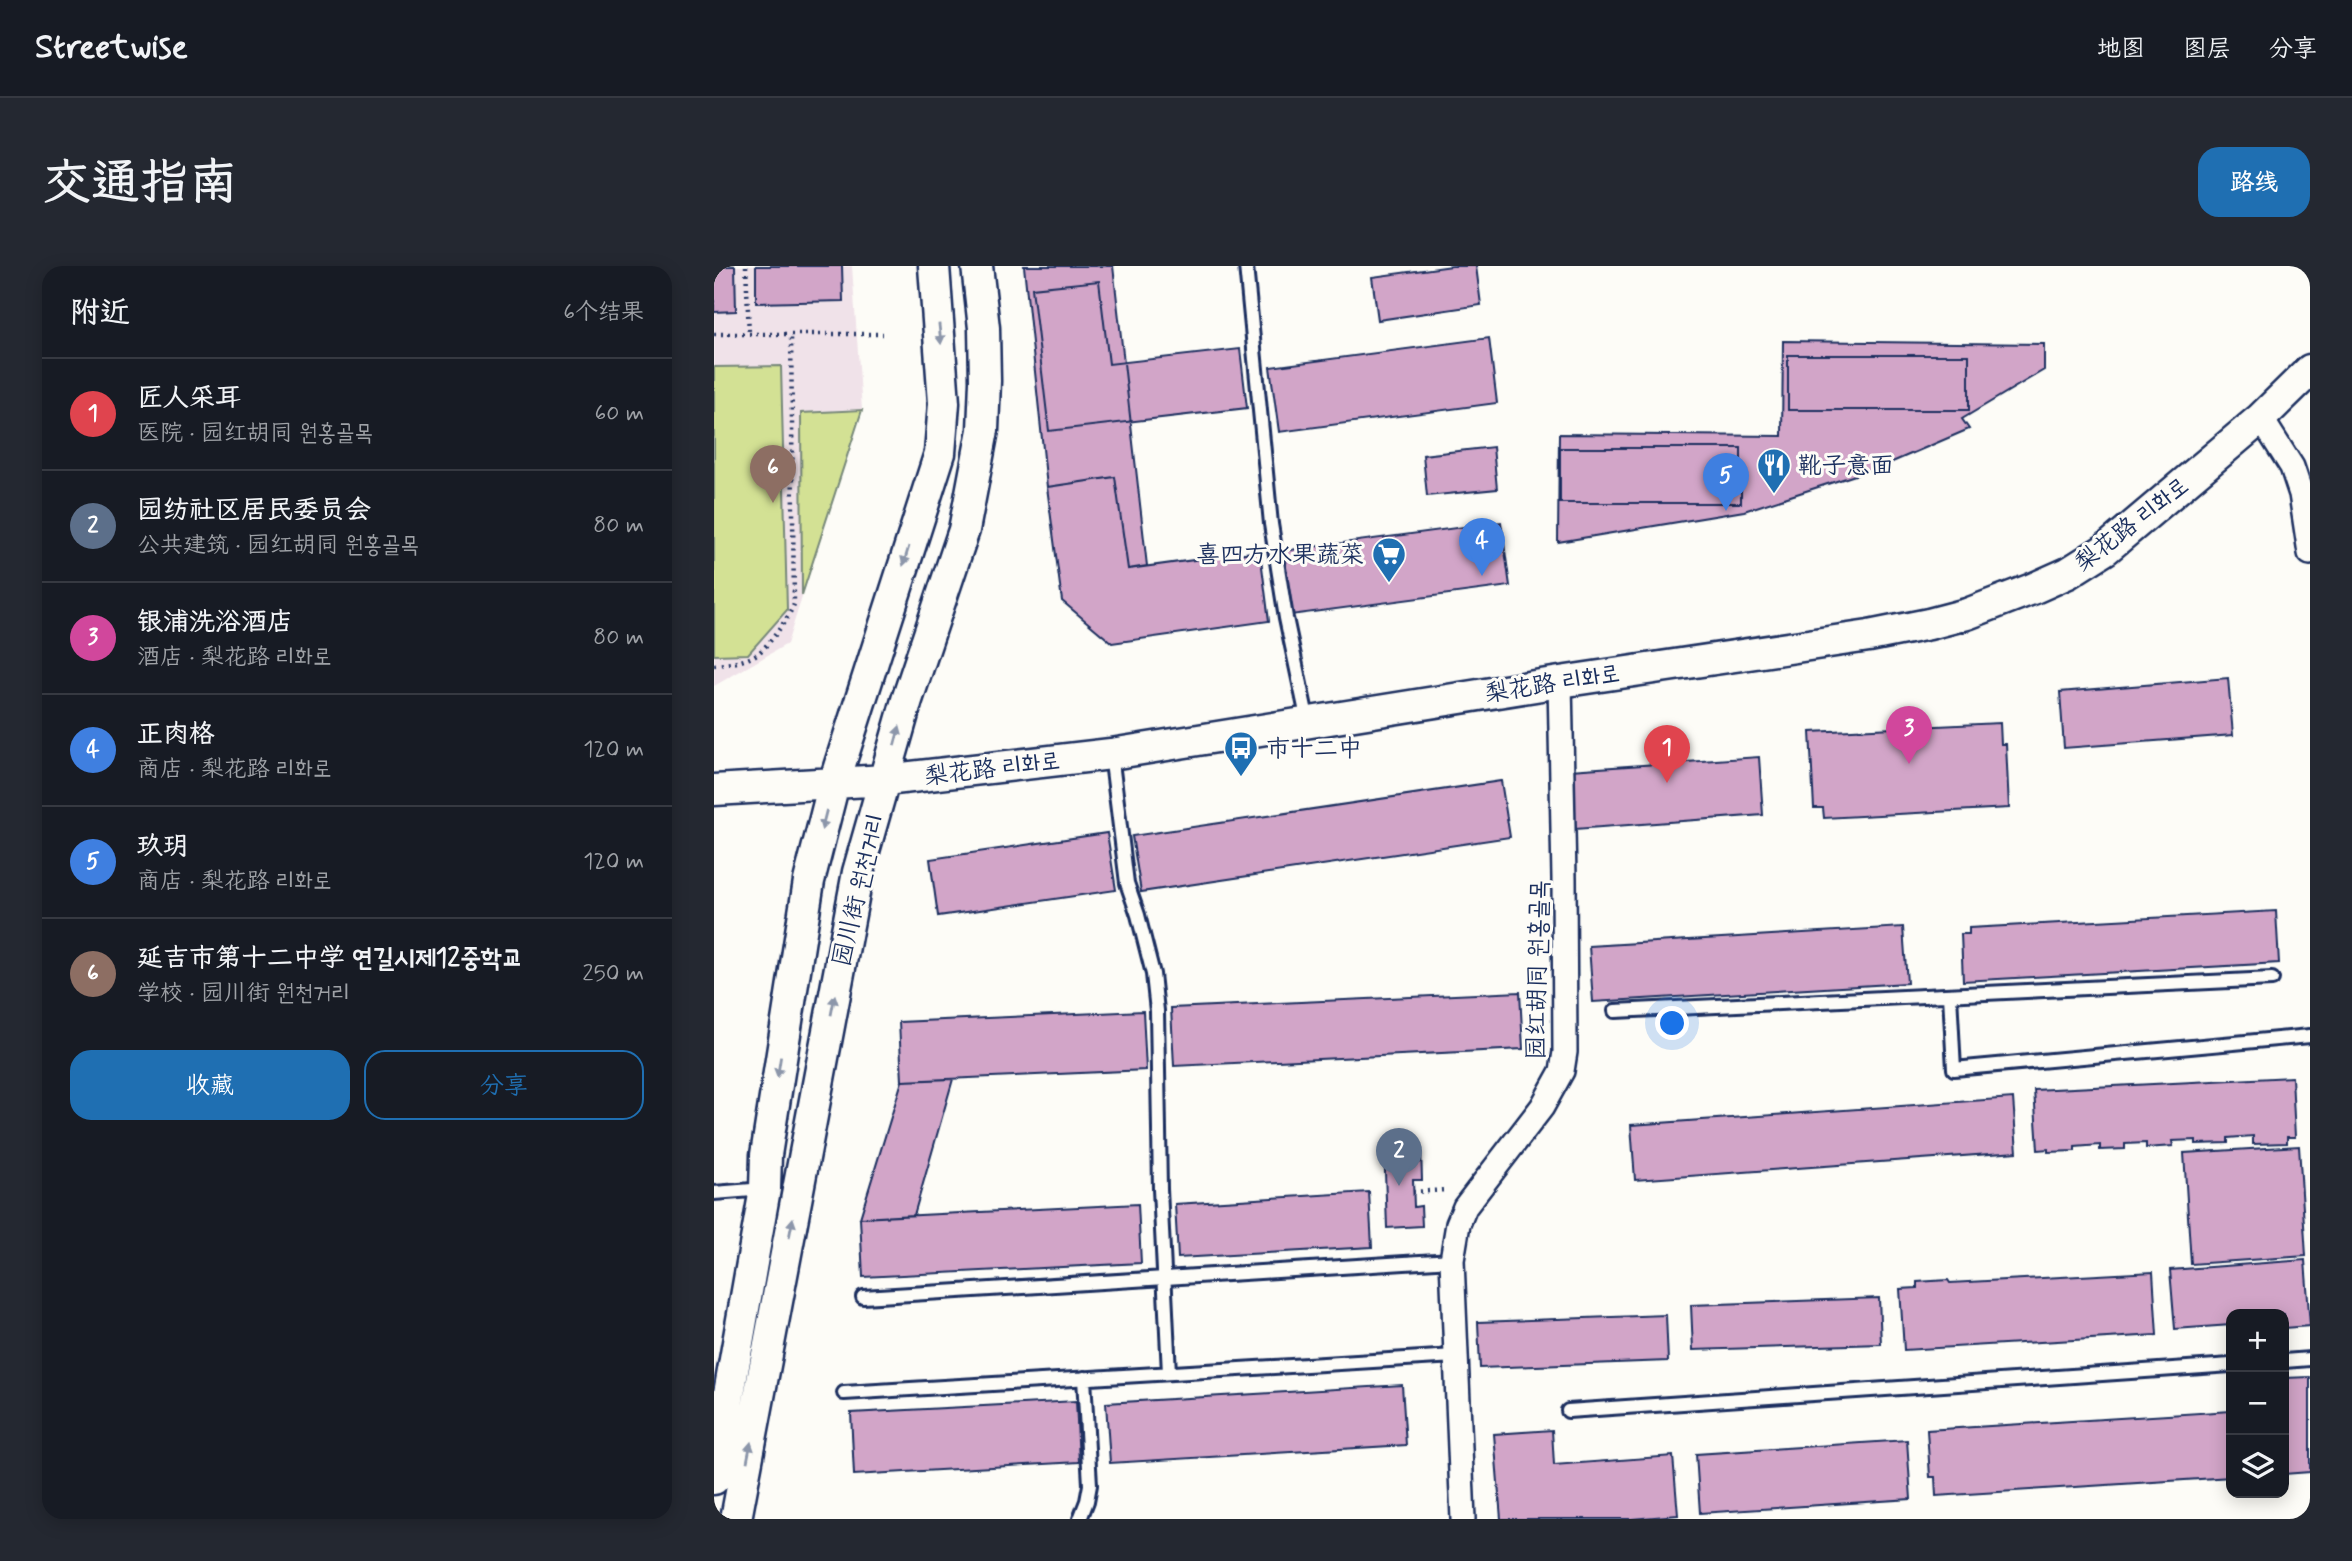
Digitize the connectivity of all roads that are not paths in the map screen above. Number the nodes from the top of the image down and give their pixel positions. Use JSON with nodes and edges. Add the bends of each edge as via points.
{"nodes":[{"id":1,"x":934,"y":266,"type":"edge"},
{"id":2,"x":977,"y":266,"type":"edge"},
{"id":3,"x":1246,"y":266,"type":"edge"},
{"id":4,"x":2310,"y":370,"type":"edge"},
{"id":5,"x":2261,"y":418,"type":"junction"},
{"id":6,"x":2310,"y":553,"type":"edge"},
{"id":7,"x":1560,"y":682,"type":"junction"},
{"id":8,"x":1308,"y":722,"type":"junction"},
{"id":9,"x":1111,"y":754,"type":"junction"},
{"id":10,"x":885,"y":780,"type":"junction"},
{"id":11,"x":834,"y":783,"type":"junction"},
{"id":12,"x":714,"y":790,"type":"edge"},
{"id":13,"x":2272,"y":979,"type":"dead end"},
{"id":14,"x":1950,"y":995,"type":"junction"},
{"id":15,"x":1615,"y":1011,"type":"dead end"},
{"id":16,"x":2310,"y":1036,"type":"edge"},
{"id":17,"x":765,"y":1189,"type":"junction"},
{"id":18,"x":714,"y":1193,"type":"edge"},
{"id":19,"x":1452,"y":1261,"type":"junction"},
{"id":20,"x":1164,"y":1278,"type":"junction"},
{"id":21,"x":863,"y":1297,"type":"dead end"},
{"id":22,"x":1455,"y":1356,"type":"junction"},
{"id":23,"x":2310,"y":1359,"type":"edge"},
{"id":24,"x":2289,"y":1361,"type":"edge"},
{"id":25,"x":2226,"y":1365,"type":"edge"},
{"id":26,"x":1169,"y":1373,"type":"junction"},
{"id":27,"x":1084,"y":1378,"type":"junction"},
{"id":28,"x":844,"y":1393,"type":"dead end"},
{"id":29,"x":1568,"y":1411,"type":"dead end"},
{"id":30,"x":714,"y":1479,"type":"edge"},
{"id":31,"x":736,"y":1519,"type":"edge"},
{"id":32,"x":1080,"y":1519,"type":"edge"},
{"id":33,"x":1463,"y":1519,"type":"edge"}],
"edges":[{"from":1,"to":11,"type":"street","name":"园川街 원천거리","one_way":true,"via":[[944,402],[940,453]]},
{"from":10,"to":2,"type":"street","name":"园川街 원천거리","one_way":true,"via":[[964,530],[983,430],[984,328]]},
{"from":3,"to":8,"type":"lane","via":[[1271,524]]},
{"from":4,"to":5,"type":"street","name":"梨花路 리화로"},
{"from":5,"to":6,"type":"street","via":[[2298,485]]},
{"from":5,"to":7,"type":"street","name":"梨花路 리화로","via":[[2105,549],[2068,573],[1991,605],[1869,636]]},
{"from":7,"to":8,"type":"street","name":"梨花路 리화로"},
{"from":7,"to":19,"type":"street","name":"园红胡同 원홍골목","via":[[1566,1017],[1562,1071],[1542,1107],[1465,1207]]},
{"from":8,"to":9,"type":"street","name":"梨花路 리화로"},
{"from":9,"to":10,"type":"street","name":"梨花路 리화로"},
{"from":9,"to":20,"type":"lane","via":[[1127,883],[1153,974]]},
{"from":10,"to":11,"type":"street","name":"梨花路 리화로"},
{"from":31,"to":10,"type":"street","name":"园川街 원천거리","one_way":true,"via":[[858,872]]},
{"from":11,"to":12,"type":"street","name":"梨花路 리화로"},
{"from":11,"to":17,"type":"street","name":"园川街 원천거리","one_way":true,"via":[[809,880],[766,1155]]},
{"from":13,"to":14,"type":"lane"},
{"from":14,"to":15,"type":"lane"},
{"from":14,"to":16,"type":"lane","via":[[1954,1069]]},
{"from":17,"to":18,"type":"lane"},
{"from":17,"to":30,"type":"street","name":"园川街 원천거리"},
{"from":19,"to":20,"type":"lane"},
{"from":19,"to":22,"type":"street","name":"园红胡同 원홍골목"},
{"from":20,"to":21,"type":"lane"},
{"from":20,"to":26,"type":"lane"},
{"from":22,"to":26,"type":"lane"},
{"from":22,"to":33,"type":"street","name":"园红胡同 원홍골목"},
{"from":23,"to":24,"type":"lane"},
{"from":25,"to":29,"type":"lane"},
{"from":26,"to":27,"type":"lane"},
{"from":27,"to":28,"type":"lane"},
{"from":27,"to":32,"type":"lane","via":[[1090,1485]]}]}
